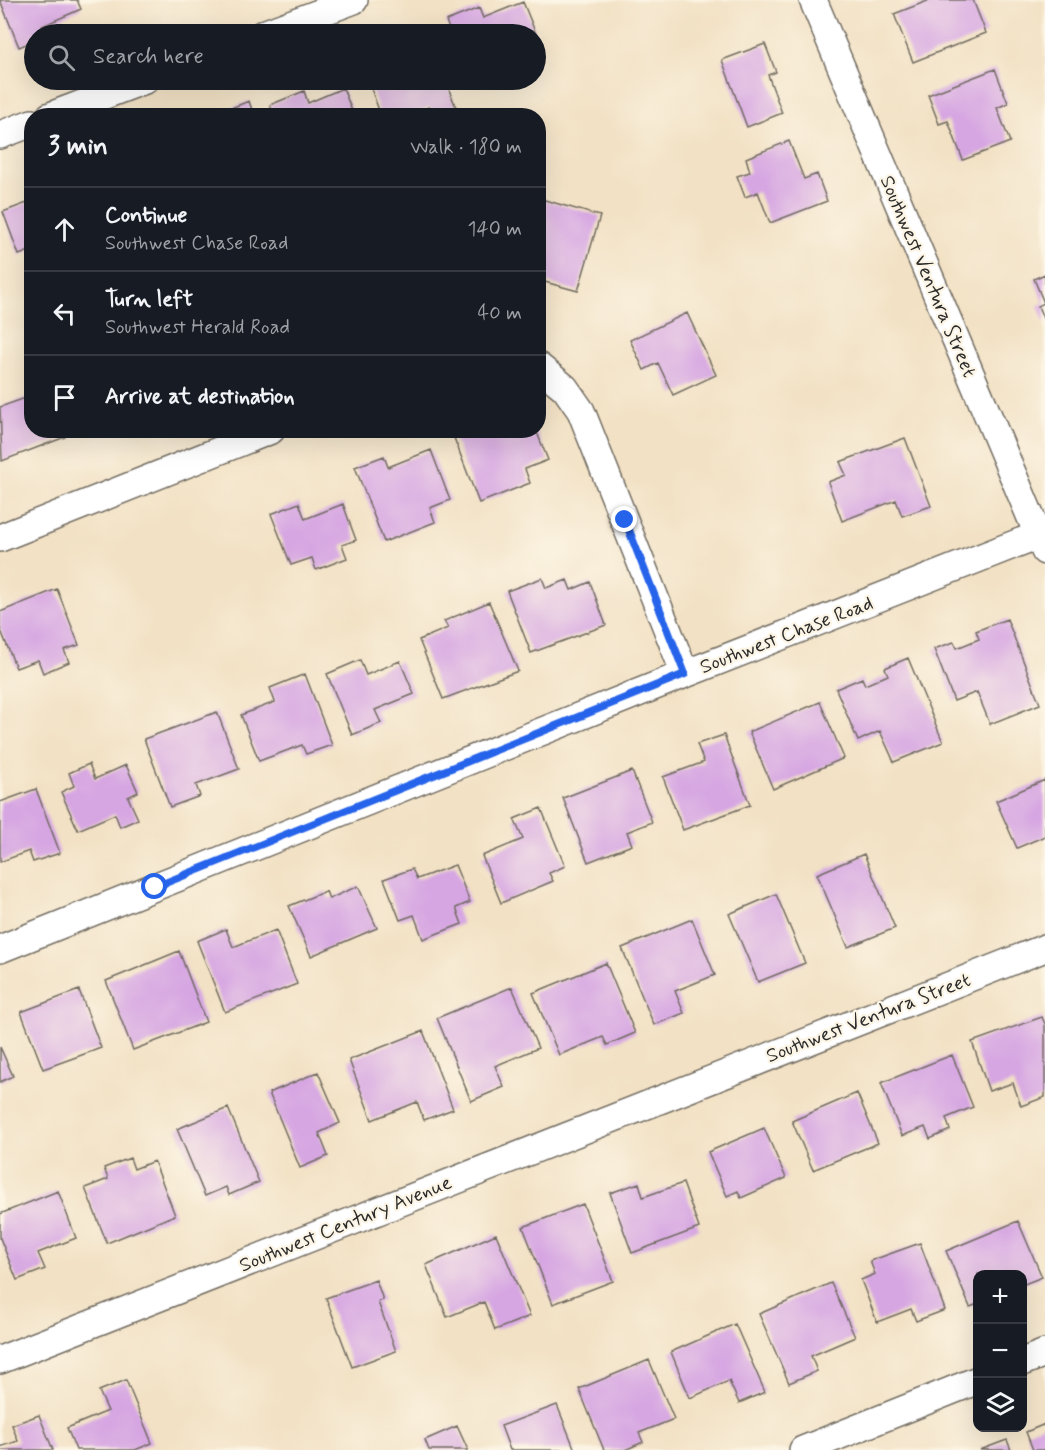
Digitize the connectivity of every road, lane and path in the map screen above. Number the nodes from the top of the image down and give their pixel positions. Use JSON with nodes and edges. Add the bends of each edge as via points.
{"nodes":[{"id":1,"x":354,"y":0,"type":"edge"},
{"id":2,"x":813,"y":0,"type":"edge"},
{"id":3,"x":290,"y":24,"type":"edge"},
{"id":4,"x":119,"y":90,"type":"edge"},
{"id":5,"x":71,"y":108,"type":"edge"},
{"id":6,"x":24,"y":126,"type":"edge"},
{"id":7,"x":0,"y":135,"type":"edge"},
{"id":8,"x":546,"y":373,"type":"edge"},
{"id":9,"x":251,"y":438,"type":"edge"},
{"id":10,"x":0,"y":538,"type":"edge"},
{"id":11,"x":1042,"y":544,"type":"edge"},
{"id":12,"x":685,"y":674,"type":"junction"},
{"id":13,"x":1045,"y":948,"type":"edge"},
{"id":14,"x":0,"y":949,"type":"edge"},
{"id":15,"x":690,"y":1086,"type":"joint"},
{"id":16,"x":1045,"y":1353,"type":"edge"},
{"id":17,"x":0,"y":1360,"type":"edge"},
{"id":18,"x":1027,"y":1360,"type":"edge"},
{"id":19,"x":973,"y":1382,"type":"edge"},
{"id":20,"x":803,"y":1450,"type":"edge"}],
"edges":[{"from":1,"to":3,"type":"street"},
{"from":2,"to":11,"type":"street","name":"Southwest Ventura Street"},
{"from":4,"to":5,"type":"street"},
{"from":6,"to":7,"type":"street"},
{"from":8,"to":12,"type":"street","via":[[565,388],[581,411]]},
{"from":9,"to":10,"type":"street"},
{"from":11,"to":12,"type":"street","name":"Southwest Chase Road"},
{"from":12,"to":14,"type":"street","name":"Southwest Chase Road"},
{"from":13,"to":15,"type":"street","name":"Southwest Ventura Street"},
{"from":15,"to":17,"type":"street","name":"Southwest Century Avenue"},
{"from":16,"to":18,"type":"street"},
{"from":19,"to":20,"type":"street"}]}
